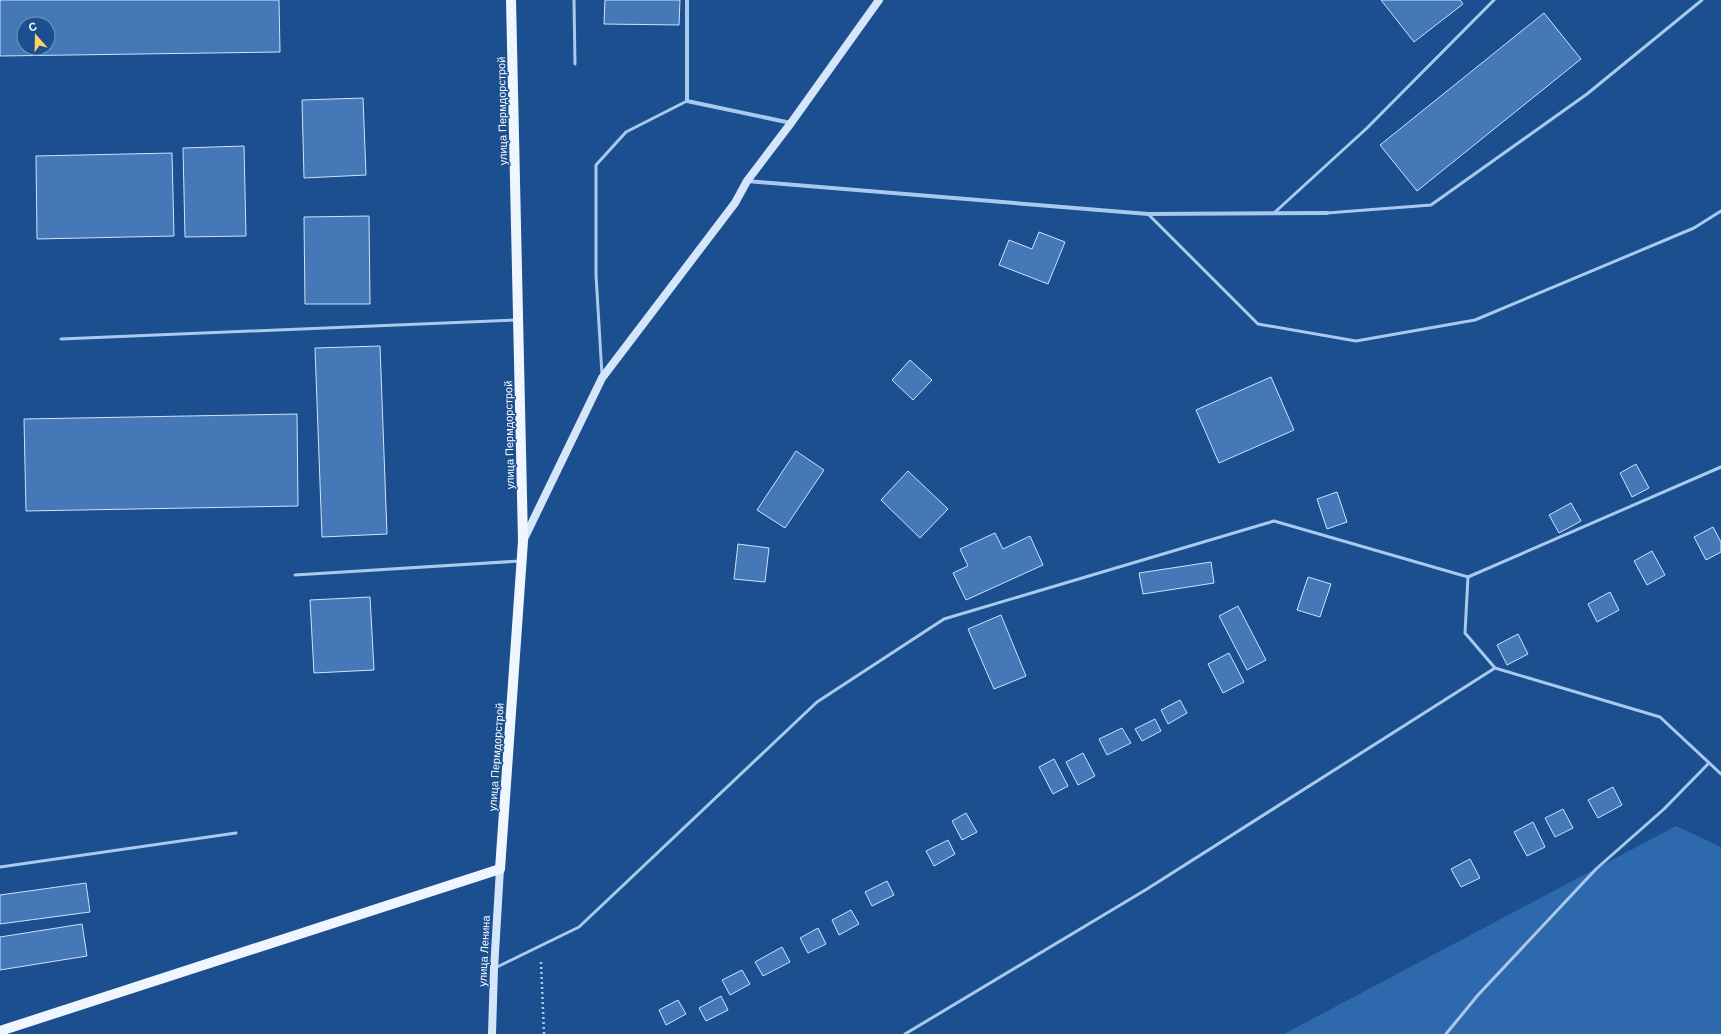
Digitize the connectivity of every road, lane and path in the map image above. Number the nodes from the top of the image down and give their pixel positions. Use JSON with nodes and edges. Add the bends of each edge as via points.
{"nodes":[{"id":1,"x":511,"y":0,"type":"edge"},
{"id":2,"x":574,"y":0,"type":"edge"},
{"id":3,"x":687,"y":0,"type":"edge"},
{"id":4,"x":879,"y":0,"type":"edge"},
{"id":5,"x":1494,"y":0,"type":"edge"},
{"id":6,"x":1702,"y":0,"type":"edge"},
{"id":7,"x":575,"y":64,"type":"dead end"},
{"id":8,"x":687,"y":101,"type":"junction"},
{"id":9,"x":791,"y":123,"type":"junction"},
{"id":10,"x":747,"y":181,"type":"junction"},
{"id":11,"x":1721,"y":211,"type":"edge"},
{"id":12,"x":1274,"y":213,"type":"junction"},
{"id":13,"x":1327,"y":213,"type":"joint"},
{"id":14,"x":1148,"y":214,"type":"junction"},
{"id":15,"x":518,"y":320,"type":"junction"},
{"id":16,"x":61,"y":340,"type":"dead end"},
{"id":17,"x":602,"y":378,"type":"junction"},
{"id":18,"x":1721,"y":467,"type":"edge"},
{"id":19,"x":523,"y":541,"type":"junction"},
{"id":20,"x":522,"y":561,"type":"junction"},
{"id":21,"x":295,"y":575,"type":"dead end"},
{"id":22,"x":1468,"y":577,"type":"junction"},
{"id":23,"x":1495,"y":668,"type":"junction"},
{"id":24,"x":1709,"y":763,"type":"junction"},
{"id":25,"x":1721,"y":774,"type":"edge"},
{"id":26,"x":236,"y":833,"type":"dead end"},
{"id":27,"x":0,"y":867,"type":"edge"},
{"id":28,"x":500,"y":869,"type":"junction"},
{"id":29,"x":540,"y":946,"type":"junction"},
{"id":30,"x":494,"y":969,"type":"junction"},
{"id":31,"x":0,"y":1031,"type":"edge"},
{"id":32,"x":492,"y":1034,"type":"edge"},
{"id":33,"x":544,"y":1034,"type":"edge"},
{"id":34,"x":904,"y":1034,"type":"edge"},
{"id":35,"x":1446,"y":1034,"type":"edge"}],
"edges":[{"from":1,"to":15,"type":"main road","name":"улица Пермдорстрой"},
{"from":2,"to":7,"type":"lane"},
{"from":3,"to":8,"type":"street"},
{"from":4,"to":9,"type":"street"},
{"from":5,"to":12,"type":"lane","via":[[1367,128]]},
{"from":6,"to":13,"type":"lane","via":[[1587,94],[1431,205]]},
{"from":8,"to":9,"type":"street"},
{"from":8,"to":17,"type":"lane","via":[[626,132],[596,165],[596,275]]},
{"from":9,"to":10,"type":"street"},
{"from":10,"to":14,"type":"street"},
{"from":10,"to":17,"type":"street","via":[[734,203]]},
{"from":11,"to":14,"type":"lane","via":[[1694,228],[1475,320],[1356,341],[1258,324]]},
{"from":12,"to":13,"type":"street"},
{"from":12,"to":14,"type":"street"},
{"from":15,"to":16,"type":"lane"},
{"from":15,"to":19,"type":"main road","name":"улица Пермдорстрой"},
{"from":17,"to":19,"type":"street"},
{"from":18,"to":22,"type":"lane"},
{"from":19,"to":20,"type":"main road","name":"улица Пермдорстрой"},
{"from":20,"to":21,"type":"lane"},
{"from":20,"to":28,"type":"main road","name":"улица Пермдорстрой"},
{"from":22,"to":23,"type":"lane","via":[[1465,633]]},
{"from":22,"to":29,"type":"lane","via":[[1274,521],[944,618],[817,702],[579,927]]},
{"from":23,"to":24,"type":"lane","via":[[1660,717]]},
{"from":23,"to":34,"type":"lane","via":[[1147,889]]},
{"from":24,"to":25,"type":"lane"},
{"from":24,"to":35,"type":"lane","via":[[1664,809],[1596,869],[1478,995]]},
{"from":26,"to":27,"type":"lane"},
{"from":28,"to":30,"type":"street","name":"улица Ленина"},
{"from":28,"to":31,"type":"main road"},
{"from":29,"to":30,"type":"lane"},
{"from":29,"to":33,"type":"path"},
{"from":30,"to":32,"type":"street","name":"улица Ленина"}]}
